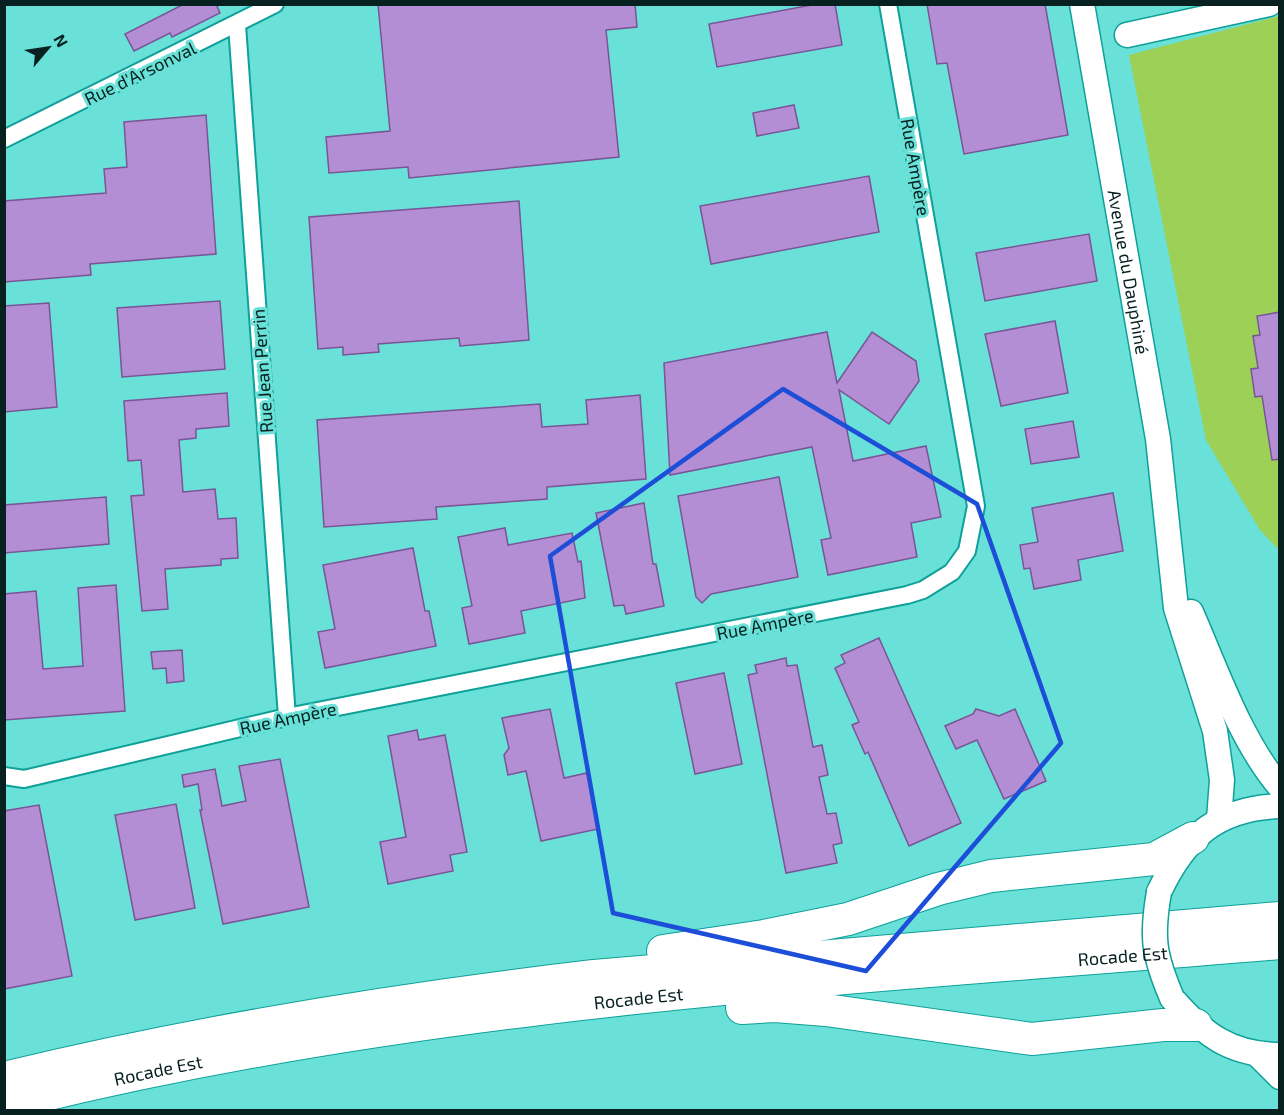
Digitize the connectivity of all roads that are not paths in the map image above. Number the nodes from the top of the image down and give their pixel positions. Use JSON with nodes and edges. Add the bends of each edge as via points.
{"nodes":[{"id":1,"x":275,"y":4,"type":"edge"},
{"id":2,"x":888,"y":4,"type":"edge"},
{"id":3,"x":1082,"y":4,"type":"edge"},
{"id":4,"x":1269,"y":4,"type":"edge"},
{"id":5,"x":237,"y":26,"type":"junction"},
{"id":6,"x":1127,"y":35,"type":"dead end"},
{"id":7,"x":4,"y":139,"type":"edge"},
{"id":8,"x":1168,"y":538,"type":"junction"},
{"id":9,"x":287,"y":717,"type":"junction"},
{"id":10,"x":4,"y":776,"type":"edge"},
{"id":11,"x":1280,"y":787,"type":"edge"},
{"id":12,"x":1280,"y":806,"type":"edge"},
{"id":13,"x":1219,"y":820,"type":"junction"},
{"id":14,"x":1193,"y":838,"type":"junction"},
{"id":15,"x":1280,"y":918,"type":"edge"},
{"id":16,"x":1280,"y":943,"type":"edge"},
{"id":17,"x":487,"y":989,"type":"junction"},
{"id":18,"x":561,"y":1007,"type":"junction"},
{"id":19,"x":1196,"y":1025,"type":"junction"},
{"id":20,"x":1269,"y":1055,"type":"edge"},
{"id":21,"x":4,"y":1077,"type":"edge"},
{"id":22,"x":1280,"y":1077,"type":"edge"},
{"id":23,"x":4,"y":1105,"type":"edge"}],
"edges":[{"from":1,"to":5,"type":"street","name":"Rue d'Arsonval"},
{"from":2,"to":9,"type":"street","name":"Rue Ampère","via":[[976,506],[968,551],[952,572],[923,590],[885,600]]},
{"from":3,"to":8,"type":"main road","name":"Avenue du Dauphiné","via":[[1158,439]]},
{"from":4,"to":6,"type":"main road"},
{"from":5,"to":7,"type":"street","name":"Rue d'Arsonval"},
{"from":5,"to":9,"type":"street","name":"Rue Jean Perrin"},
{"from":8,"to":11,"type":"main road","name":"Avenue du Dauphiné","via":[[1191,613],[1266,771]]},
{"from":8,"to":13,"type":"main road","name":"Avenue du Dauphiné","via":[[1176,608],[1215,731],[1222,780]]},
{"from":9,"to":10,"type":"street","name":"Rue Ampère","via":[[24,779]]},
{"from":12,"to":13,"type":"main road","via":[[1256,807]]},
{"from":13,"to":14,"type":"main road"},
{"from":14,"to":17,"type":"highway","via":[[1154,859],[992,876],[938,889],[848,920],[515,972]]},
{"from":14,"to":19,"type":"main road","bridge":true,"via":[[1173,863],[1159,892],[1153,928],[1158,964],[1172,998]]},
{"from":15,"to":17,"type":"highway","name":"Rocade Est","via":[[594,976]]},
{"from":16,"to":18,"type":"highway","name":"Rocade Est"},
{"from":17,"to":21,"type":"highway","name":"Rocade Est","via":[[255,1025]]},
{"from":18,"to":19,"type":"highway","via":[[584,1017],[795,1008],[1032,1039]]},
{"from":18,"to":23,"type":"highway","name":"Rocade Est","via":[[248,1053]]},
{"from":19,"to":20,"type":"main road","via":[[1224,1045]]},
{"from":20,"to":22,"type":"main road"}]}
